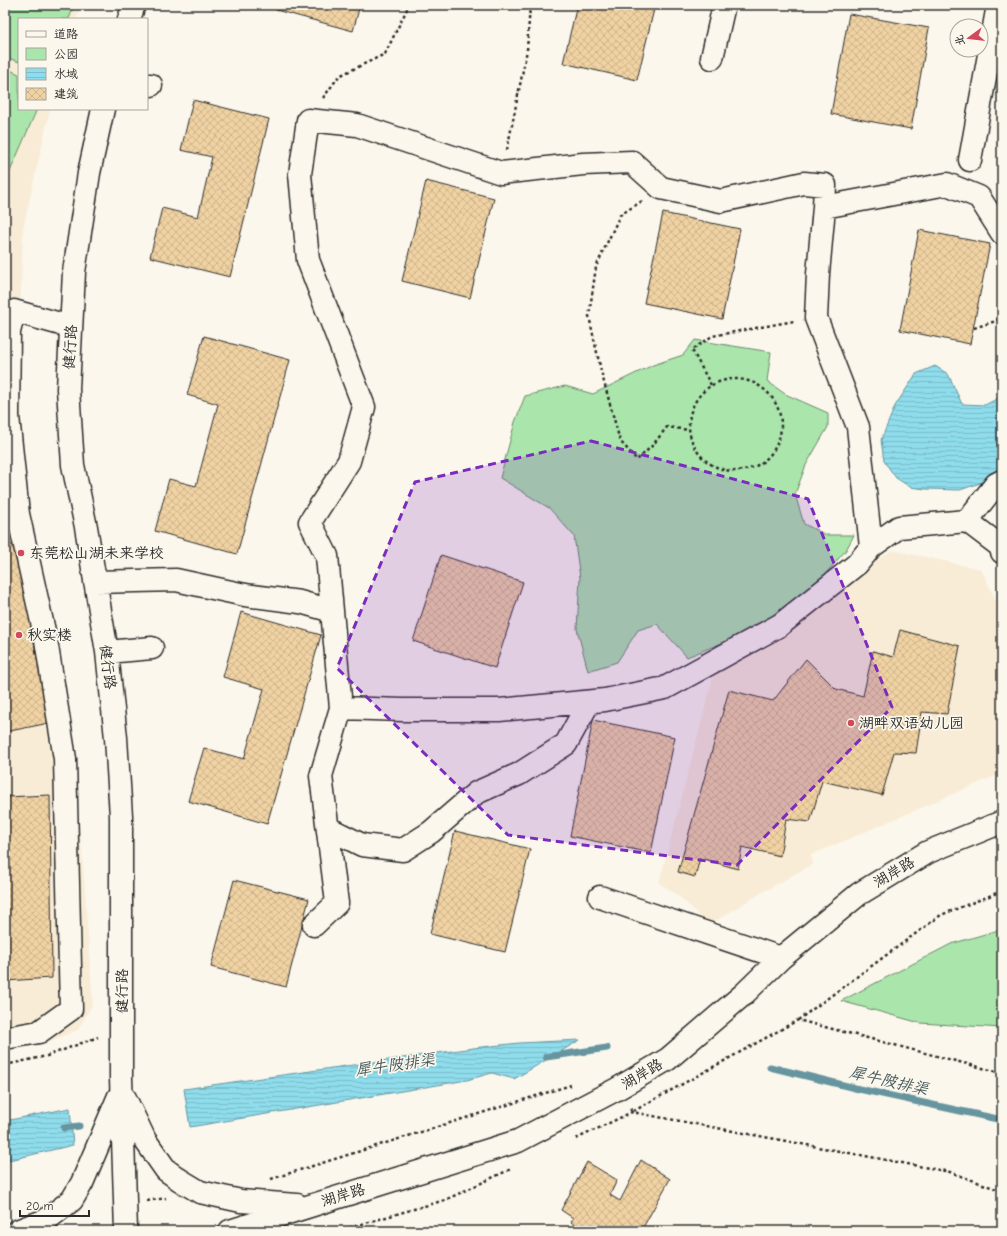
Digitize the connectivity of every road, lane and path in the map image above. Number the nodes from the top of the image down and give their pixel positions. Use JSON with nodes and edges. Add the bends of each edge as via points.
{"nodes":[{"id":1,"x":134,"y":5,"type":"edge"},
{"id":2,"x":409,"y":5,"type":"edge"},
{"id":3,"x":530,"y":5,"type":"edge"},
{"id":4,"x":724,"y":5,"type":"edge"},
{"id":5,"x":998,"y":5,"type":"edge"},
{"id":6,"x":129,"y":18,"type":"edge"},
{"id":7,"x":712,"y":58,"type":"dead end"},
{"id":8,"x":103,"y":110,"type":"edge"},
{"id":9,"x":308,"y":120,"type":"junction"},
{"id":10,"x":970,"y":160,"type":"dead end"},
{"id":11,"x":501,"y":173,"type":"junction"},
{"id":12,"x":661,"y":188,"type":"junction"},
{"id":13,"x":824,"y":207,"type":"junction"},
{"id":14,"x":1002,"y":233,"type":"edge"},
{"id":15,"x":1002,"y":317,"type":"edge"},
{"id":16,"x":816,"y":318,"type":"junction"},
{"id":17,"x":71,"y":327,"type":"junction"},
{"id":18,"x":974,"y":328,"type":"dead end"},
{"id":19,"x":711,"y":385,"type":"junction"},
{"id":20,"x":689,"y":430,"type":"junction"},
{"id":21,"x":1002,"y":482,"type":"edge"},
{"id":22,"x":967,"y":521,"type":"junction"},
{"id":23,"x":871,"y":547,"type":"junction"},
{"id":24,"x":1002,"y":552,"type":"edge"},
{"id":25,"x":94,"y":582,"type":"junction"},
{"id":26,"x":332,"y":611,"type":"junction"},
{"id":27,"x":152,"y":648,"type":"dead end"},
{"id":28,"x":107,"y":652,"type":"junction"},
{"id":29,"x":589,"y":702,"type":"junction"},
{"id":30,"x":341,"y":708,"type":"junction"},
{"id":31,"x":1002,"y":822,"type":"edge"},
{"id":32,"x":328,"y":828,"type":"junction"},
{"id":33,"x":1002,"y":891,"type":"edge"},
{"id":34,"x":600,"y":897,"type":"dead end"},
{"id":35,"x":314,"y":925,"type":"dead end"},
{"id":36,"x":781,"y":958,"type":"junction"},
{"id":37,"x":798,"y":1020,"type":"junction"},
{"id":38,"x":122,"y":1029,"type":"junction"},
{"id":39,"x":5,"y":1038,"type":"edge"},
{"id":40,"x":5,"y":1065,"type":"edge"},
{"id":41,"x":1002,"y":1073,"type":"edge"},
{"id":42,"x":572,"y":1085,"type":"dead end"},
{"id":43,"x":121,"y":1090,"type":"junction"},
{"id":44,"x":616,"y":1090,"type":"junction"},
{"id":45,"x":632,"y":1112,"type":"junction"},
{"id":46,"x":575,"y":1139,"type":"dead end"},
{"id":47,"x":517,"y":1166,"type":"dead end"},
{"id":48,"x":271,"y":1179,"type":"dead end"},
{"id":49,"x":180,"y":1180,"type":"junction"},
{"id":50,"x":1002,"y":1192,"type":"edge"},
{"id":51,"x":125,"y":1205,"type":"junction"},
{"id":52,"x":309,"y":1206,"type":"junction"},
{"id":53,"x":17,"y":1231,"type":"edge"},
{"id":54,"x":126,"y":1231,"type":"edge"},
{"id":55,"x":230,"y":1231,"type":"edge"},
{"id":56,"x":338,"y":1231,"type":"edge"}],
"edges":[{"from":1,"to":6,"type":"street"},
{"from":2,"to":9,"type":"path","via":[[385,54],[339,76]]},
{"from":3,"to":11,"type":"path","via":[[527,50]]},
{"from":4,"to":7,"type":"street"},
{"from":5,"to":10,"type":"street"},
{"from":8,"to":17,"type":"street","name":"健行路","via":[[89,173],[75,264]]},
{"from":9,"to":11,"type":"street","via":[[357,125]]},
{"from":9,"to":26,"type":"street","via":[[300,174],[308,260],[364,407],[349,461],[310,522],[327,556]]},
{"from":11,"to":12,"type":"street","via":[[583,164],[632,162]]},
{"from":12,"to":13,"type":"street","via":[[721,201],[811,183],[825,185]]},
{"from":12,"to":20,"type":"path","via":[[620,216],[596,267],[589,316],[620,441],[637,460],[667,427]]},
{"from":13,"to":14,"type":"street","via":[[947,184],[980,197]]},
{"from":13,"to":16,"type":"street"},
{"from":15,"to":18,"type":"path"},
{"from":16,"to":19,"type":"path","via":[[712,336],[692,350]]},
{"from":16,"to":23,"type":"street","via":[[858,427]]},
{"from":17,"to":25,"type":"street","name":"健行路","via":[[68,389],[73,465]]},
{"from":17,"to":39,"type":"street","via":[[14,311],[9,332],[8,416],[18,514],[46,640],[65,759],[71,1009],[39,1032]]},
{"from":19,"to":20,"type":"path","via":[[696,399],[690,414]]},
{"from":19,"to":20,"type":"path","via":[[720,380],[736,378],[751,380],[765,388],[781,415],[782,430],[778,444],[769,457],[758,466],[744,471],[729,471],[714,466],[702,458],[693,445]]},
{"from":21,"to":22,"type":"street","via":[[996,484]]},
{"from":22,"to":23,"type":"street","via":[[899,527]]},
{"from":22,"to":24,"type":"street","via":[[1000,546]]},
{"from":23,"to":29,"type":"street","via":[[857,564],[780,625],[684,679],[665,688]]},
{"from":25,"to":26,"type":"street","via":[[176,580],[246,596],[300,602]]},
{"from":25,"to":28,"type":"street","name":"健行路"},
{"from":26,"to":30,"type":"street"},
{"from":27,"to":28,"type":"street"},
{"from":28,"to":38,"type":"street","name":"健行路","via":[[121,816]]},
{"from":29,"to":30,"type":"street","via":[[499,710]]},
{"from":29,"to":32,"type":"street","via":[[566,744],[519,774],[476,793],[431,832],[403,850],[362,845]]},
{"from":30,"to":32,"type":"street","via":[[321,776]]},
{"from":31,"to":36,"type":"street","name":"湖岸路","via":[[928,852],[859,894]]},
{"from":32,"to":35,"type":"street","via":[[337,903]]},
{"from":33,"to":37,"type":"path","via":[[942,915]]},
{"from":34,"to":36,"type":"street"},
{"from":36,"to":44,"type":"street","name":"湖岸路","via":[[745,993],[668,1059]]},
{"from":37,"to":41,"type":"path"},
{"from":37,"to":45,"type":"path"},
{"from":38,"to":40,"type":"path","via":[[47,1056]]},
{"from":38,"to":43,"type":"street","name":"健行路"},
{"from":42,"to":48,"type":"path"},
{"from":43,"to":49,"type":"street","via":[[145,1140],[166,1170]]},
{"from":43,"to":51,"type":"street","name":"健行路"},
{"from":43,"to":53,"type":"street","via":[[82,1183],[72,1200],[46,1220]]},
{"from":44,"to":45,"type":"path"},
{"from":44,"to":52,"type":"street","name":"湖岸路","via":[[518,1141]]},
{"from":45,"to":46,"type":"path"},
{"from":45,"to":50,"type":"path","via":[[950,1172]]},
{"from":47,"to":56,"type":"path","via":[[445,1200]]},
{"from":49,"to":51,"type":"path","via":[[165,1199]]},
{"from":49,"to":52,"type":"street","via":[[200,1192],[242,1201]]},
{"from":51,"to":54,"type":"street","name":"健行路"},
{"from":52,"to":55,"type":"street","name":"湖岸路"}]}
